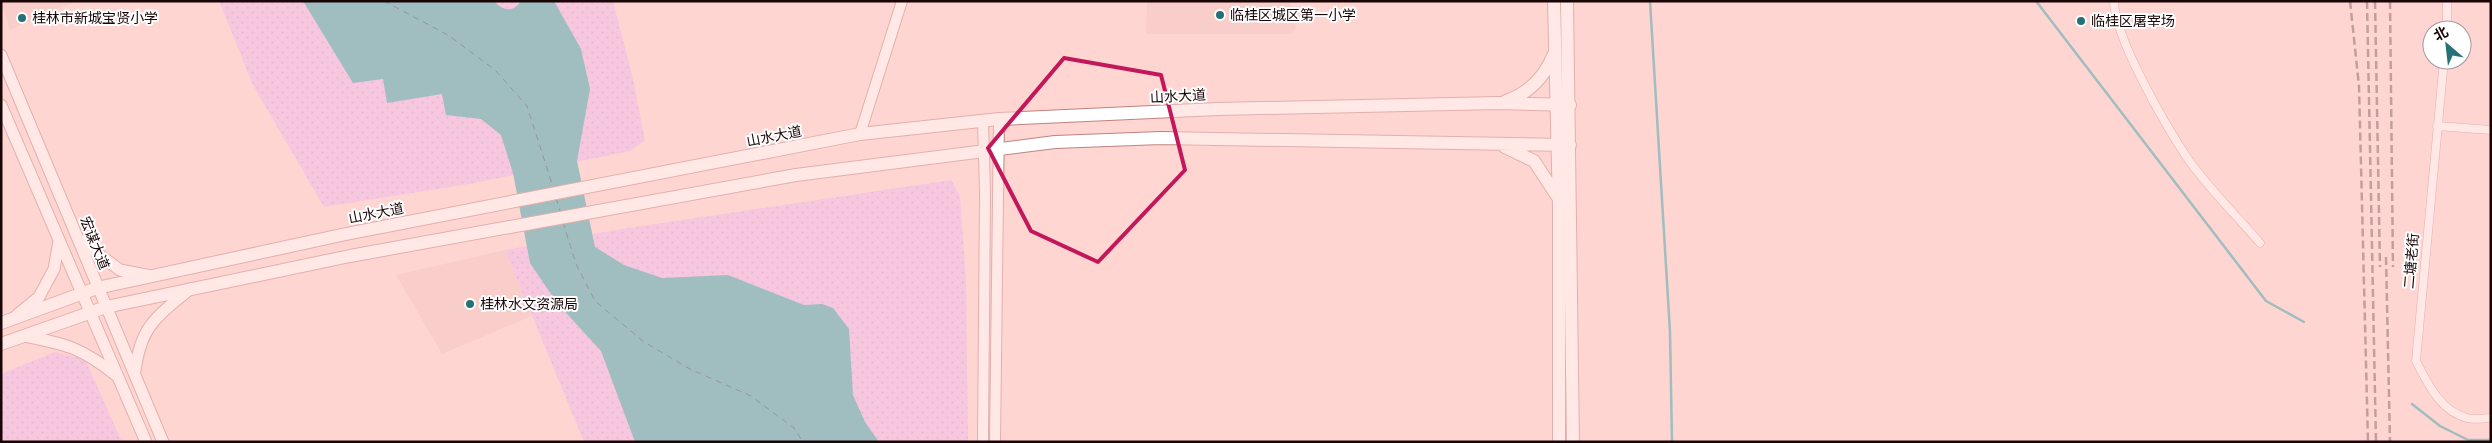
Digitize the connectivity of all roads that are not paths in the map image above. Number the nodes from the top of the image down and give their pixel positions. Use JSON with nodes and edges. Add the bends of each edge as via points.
{"nodes":[{"id":1,"x":902,"y":1,"type":"edge"},
{"id":2,"x":1554,"y":1,"type":"edge"},
{"id":3,"x":1567,"y":1,"type":"edge"},
{"id":4,"x":2114,"y":1,"type":"edge"},
{"id":5,"x":2447,"y":1,"type":"edge"},
{"id":6,"x":2447,"y":20,"type":"edge"},
{"id":7,"x":1555,"y":51,"type":"junction"},
{"id":8,"x":1,"y":55,"type":"edge"},
{"id":9,"x":2443,"y":70,"type":"edge"},
{"id":10,"x":1,"y":104,"type":"edge"},
{"id":11,"x":1498,"y":104,"type":"junction"},
{"id":12,"x":1563,"y":105,"type":"junction"},
{"id":13,"x":999,"y":119,"type":"junction"},
{"id":14,"x":983,"y":121,"type":"junction"},
{"id":15,"x":2437,"y":126,"type":"junction"},
{"id":16,"x":2491,"y":130,"type":"edge"},
{"id":17,"x":860,"y":134,"type":"junction"},
{"id":18,"x":1498,"y":144,"type":"junction"},
{"id":19,"x":1563,"y":145,"type":"junction"},
{"id":20,"x":998,"y":149,"type":"junction"},
{"id":21,"x":984,"y":152,"type":"junction"},
{"id":22,"x":1559,"y":199,"type":"junction"},
{"id":23,"x":76,"y":238,"type":"junction"},
{"id":24,"x":59,"y":241,"type":"junction"},
{"id":25,"x":2260,"y":243,"type":"dead end"},
{"id":26,"x":153,"y":276,"type":"junction"},
{"id":27,"x":97,"y":288,"type":"junction"},
{"id":28,"x":190,"y":289,"type":"junction"},
{"id":29,"x":81,"y":294,"type":"junction"},
{"id":30,"x":106,"y":307,"type":"junction"},
{"id":31,"x":89,"y":313,"type":"junction"},
{"id":32,"x":14,"y":318,"type":"junction"},
{"id":33,"x":1,"y":323,"type":"edge"},
{"id":34,"x":24,"y":336,"type":"junction"},
{"id":35,"x":1,"y":344,"type":"edge"},
{"id":36,"x":135,"y":373,"type":"junction"},
{"id":37,"x":118,"y":376,"type":"junction"},
{"id":38,"x":2491,"y":418,"type":"edge"},
{"id":39,"x":146,"y":442,"type":"edge"},
{"id":40,"x":163,"y":442,"type":"edge"},
{"id":41,"x":983,"y":442,"type":"edge"},
{"id":42,"x":995,"y":442,"type":"edge"},
{"id":43,"x":1559,"y":442,"type":"edge"},
{"id":44,"x":1573,"y":442,"type":"edge"}],
"edges":[{"from":1,"to":17,"type":"street"},
{"from":2,"to":7,"type":"main road"},
{"from":3,"to":12,"type":"main road"},
{"from":4,"to":25,"type":"street","via":[[2134,66],[2188,160]]},
{"from":5,"to":6,"type":"street"},
{"from":7,"to":11,"type":"main road","via":[[1549,66],[1529,90]]},
{"from":7,"to":12,"type":"main road"},
{"from":8,"to":23,"type":"main road","name":"宏谋大道"},
{"from":9,"to":15,"type":"street","name":"二塘老街"},
{"from":10,"to":24,"type":"main road"},
{"from":11,"to":12,"type":"main road","name":"山水大道"},
{"from":11,"to":13,"type":"main road","name":"山水大道","via":[[1218,109]]},
{"from":12,"to":19,"type":"main road"},
{"from":13,"to":14,"type":"main road","name":"山水大道"},
{"from":13,"to":20,"type":"street"},
{"from":14,"to":17,"type":"main road","name":"山水大道"},
{"from":14,"to":21,"type":"street"},
{"from":15,"to":16,"type":"street"},
{"from":15,"to":38,"type":"street","name":"二塘老街","via":[[2416,361],[2432,392],[2451,411],[2468,419]]},
{"from":17,"to":26,"type":"main road","name":"山水大道","via":[[346,234]]},
{"from":18,"to":19,"type":"main road"},
{"from":18,"to":20,"type":"main road","via":[[1161,138],[1055,142]]},
{"from":18,"to":22,"type":"main road","via":[[1534,161]]},
{"from":19,"to":22,"type":"main road"},
{"from":19,"to":44,"type":"main road"},
{"from":20,"to":21,"type":"main road"},
{"from":20,"to":42,"type":"street"},
{"from":21,"to":28,"type":"main road","via":[[796,175],[350,256]]},
{"from":21,"to":41,"type":"street"},
{"from":22,"to":43,"type":"main road"},
{"from":23,"to":26,"type":"main road","via":[[120,270]]},
{"from":23,"to":27,"type":"main road","name":"宏谋大道"},
{"from":24,"to":29,"type":"main road"},
{"from":24,"to":32,"type":"main road","via":[[54,269],[39,298]]},
{"from":26,"to":27,"type":"main road","name":"山水大道"},
{"from":27,"to":29,"type":"main road","name":"山水大道"},
{"from":27,"to":30,"type":"main road","name":"宏谋大道"},
{"from":28,"to":30,"type":"main road"},
{"from":28,"to":36,"type":"main road","via":[[151,323],[139,346]]},
{"from":29,"to":31,"type":"main road"},
{"from":29,"to":32,"type":"main road","name":"山水大道"},
{"from":30,"to":31,"type":"main road"},
{"from":30,"to":36,"type":"main road","name":"宏谋大道"},
{"from":31,"to":34,"type":"main road"},
{"from":31,"to":37,"type":"main road"},
{"from":32,"to":33,"type":"main road","name":"山水大道"},
{"from":34,"to":35,"type":"main road"},
{"from":34,"to":37,"type":"main road","via":[[64,343],[94,358]]},
{"from":36,"to":40,"type":"main road","name":"宏谋大道"},
{"from":37,"to":39,"type":"main road"}]}
